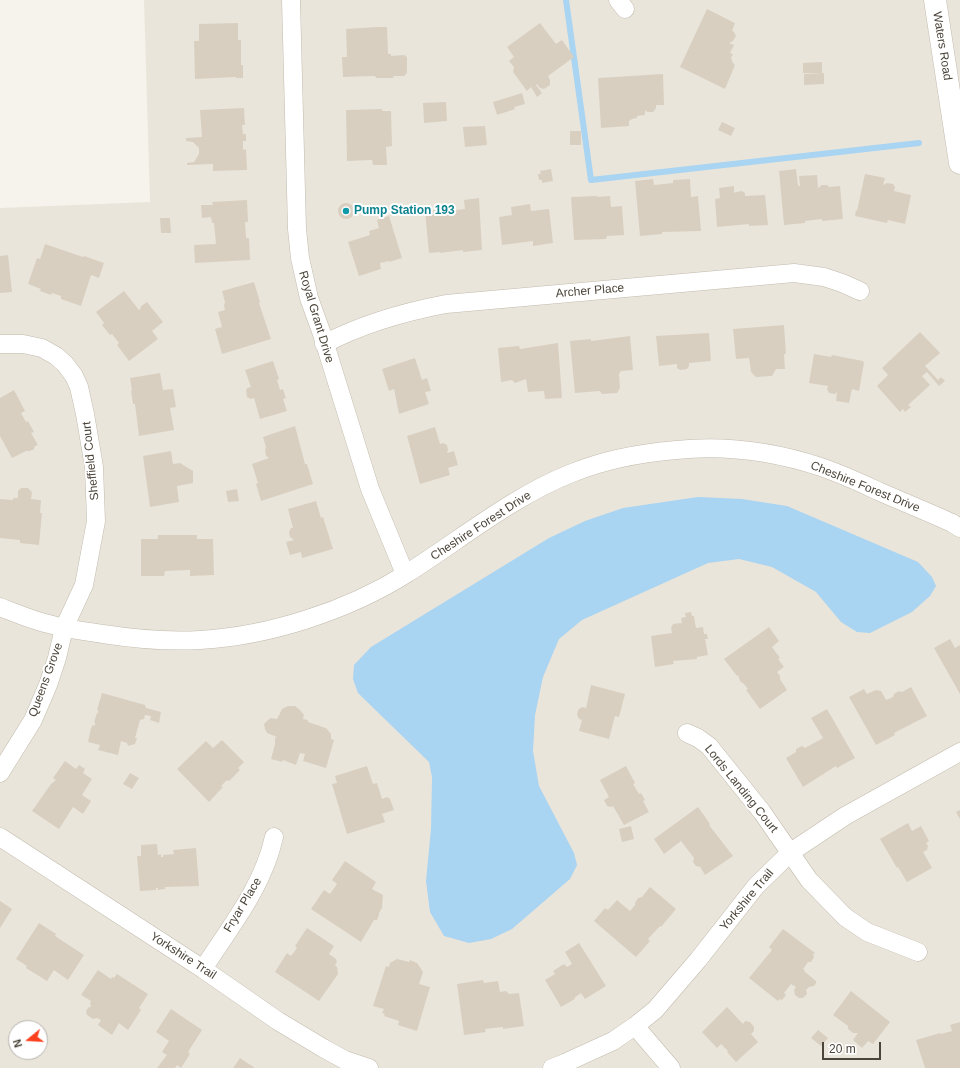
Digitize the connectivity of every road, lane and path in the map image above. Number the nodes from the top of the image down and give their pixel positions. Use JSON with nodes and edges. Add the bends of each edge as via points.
{"nodes":[{"id":1,"x":291,"y":0,"type":"edge"},
{"id":2,"x":935,"y":0,"type":"edge"},
{"id":3,"x":960,"y":163,"type":"edge"},
{"id":4,"x":860,"y":291,"type":"dead end"},
{"id":5,"x":0,"y":344,"type":"edge"},
{"id":6,"x":324,"y":344,"type":"junction"},
{"id":7,"x":960,"y":528,"type":"edge"},
{"id":8,"x":405,"y":574,"type":"junction"},
{"id":9,"x":0,"y":607,"type":"edge"},
{"id":10,"x":64,"y":628,"type":"junction"},
{"id":11,"x":687,"y":733,"type":"dead end"},
{"id":12,"x":960,"y":752,"type":"edge"},
{"id":13,"x":0,"y":773,"type":"edge"},
{"id":14,"x":0,"y":837,"type":"edge"},
{"id":15,"x":274,"y":837,"type":"dead end"},
{"id":16,"x":791,"y":852,"type":"junction"},
{"id":17,"x":918,"y":952,"type":"dead end"},
{"id":18,"x":203,"y":969,"type":"junction"},
{"id":19,"x":635,"y":1026,"type":"junction"},
{"id":20,"x":369,"y":1068,"type":"edge"},
{"id":21,"x":552,"y":1068,"type":"edge"},
{"id":22,"x":671,"y":1068,"type":"edge"}],
"edges":[{"from":1,"to":6,"type":"street","name":"Royal Grant Drive","via":[[297,229],[305,284]]},
{"from":2,"to":3,"type":"street","name":"Waters Road"},
{"from":4,"to":6,"type":"street","name":"Archer Place","via":[[824,277],[794,273],[446,304],[391,316]]},
{"from":5,"to":10,"type":"street","name":"Sheffield Court","via":[[23,344],[42,348],[56,356],[74,376],[86,414],[94,467],[96,521],[84,585]]},
{"from":6,"to":8,"type":"street","name":"Royal Grant Drive","via":[[370,489]]},
{"from":7,"to":8,"type":"street","name":"Cheshire Forest Drive","via":[[874,489],[822,468],[785,457],[750,451],[677,449],[604,462],[571,473],[539,488],[494,515]]},
{"from":8,"to":10,"type":"street","name":"Cheshire Forest Drive","via":[[339,607],[287,626],[253,634],[200,640],[162,640],[128,638]]},
{"from":9,"to":10,"type":"street","name":"Cheshire Forest Drive"},
{"from":10,"to":13,"type":"street","name":"Queens Grove","via":[[48,685],[33,720]]},
{"from":11,"to":16,"type":"street","name":"Lords Landing Court","via":[[709,746]]},
{"from":12,"to":16,"type":"street","name":"Yorkshire Trail","via":[[845,816]]},
{"from":14,"to":18,"type":"street","name":"Yorkshire Trail"},
{"from":15,"to":18,"type":"street","name":"Fryar Place","via":[[256,888]]},
{"from":16,"to":17,"type":"street","name":"Lords Landing Court","via":[[809,880],[845,917],[867,932]]},
{"from":16,"to":19,"type":"street","name":"Yorkshire Trail","via":[[756,886],[673,990],[655,1010]]},
{"from":18,"to":20,"type":"street","name":"Yorkshire Trail","via":[[278,1021],[323,1048],[345,1060]]},
{"from":19,"to":21,"type":"street","name":"Yorkshire Trail","via":[[613,1041]]},
{"from":19,"to":22,"type":"street"}]}
